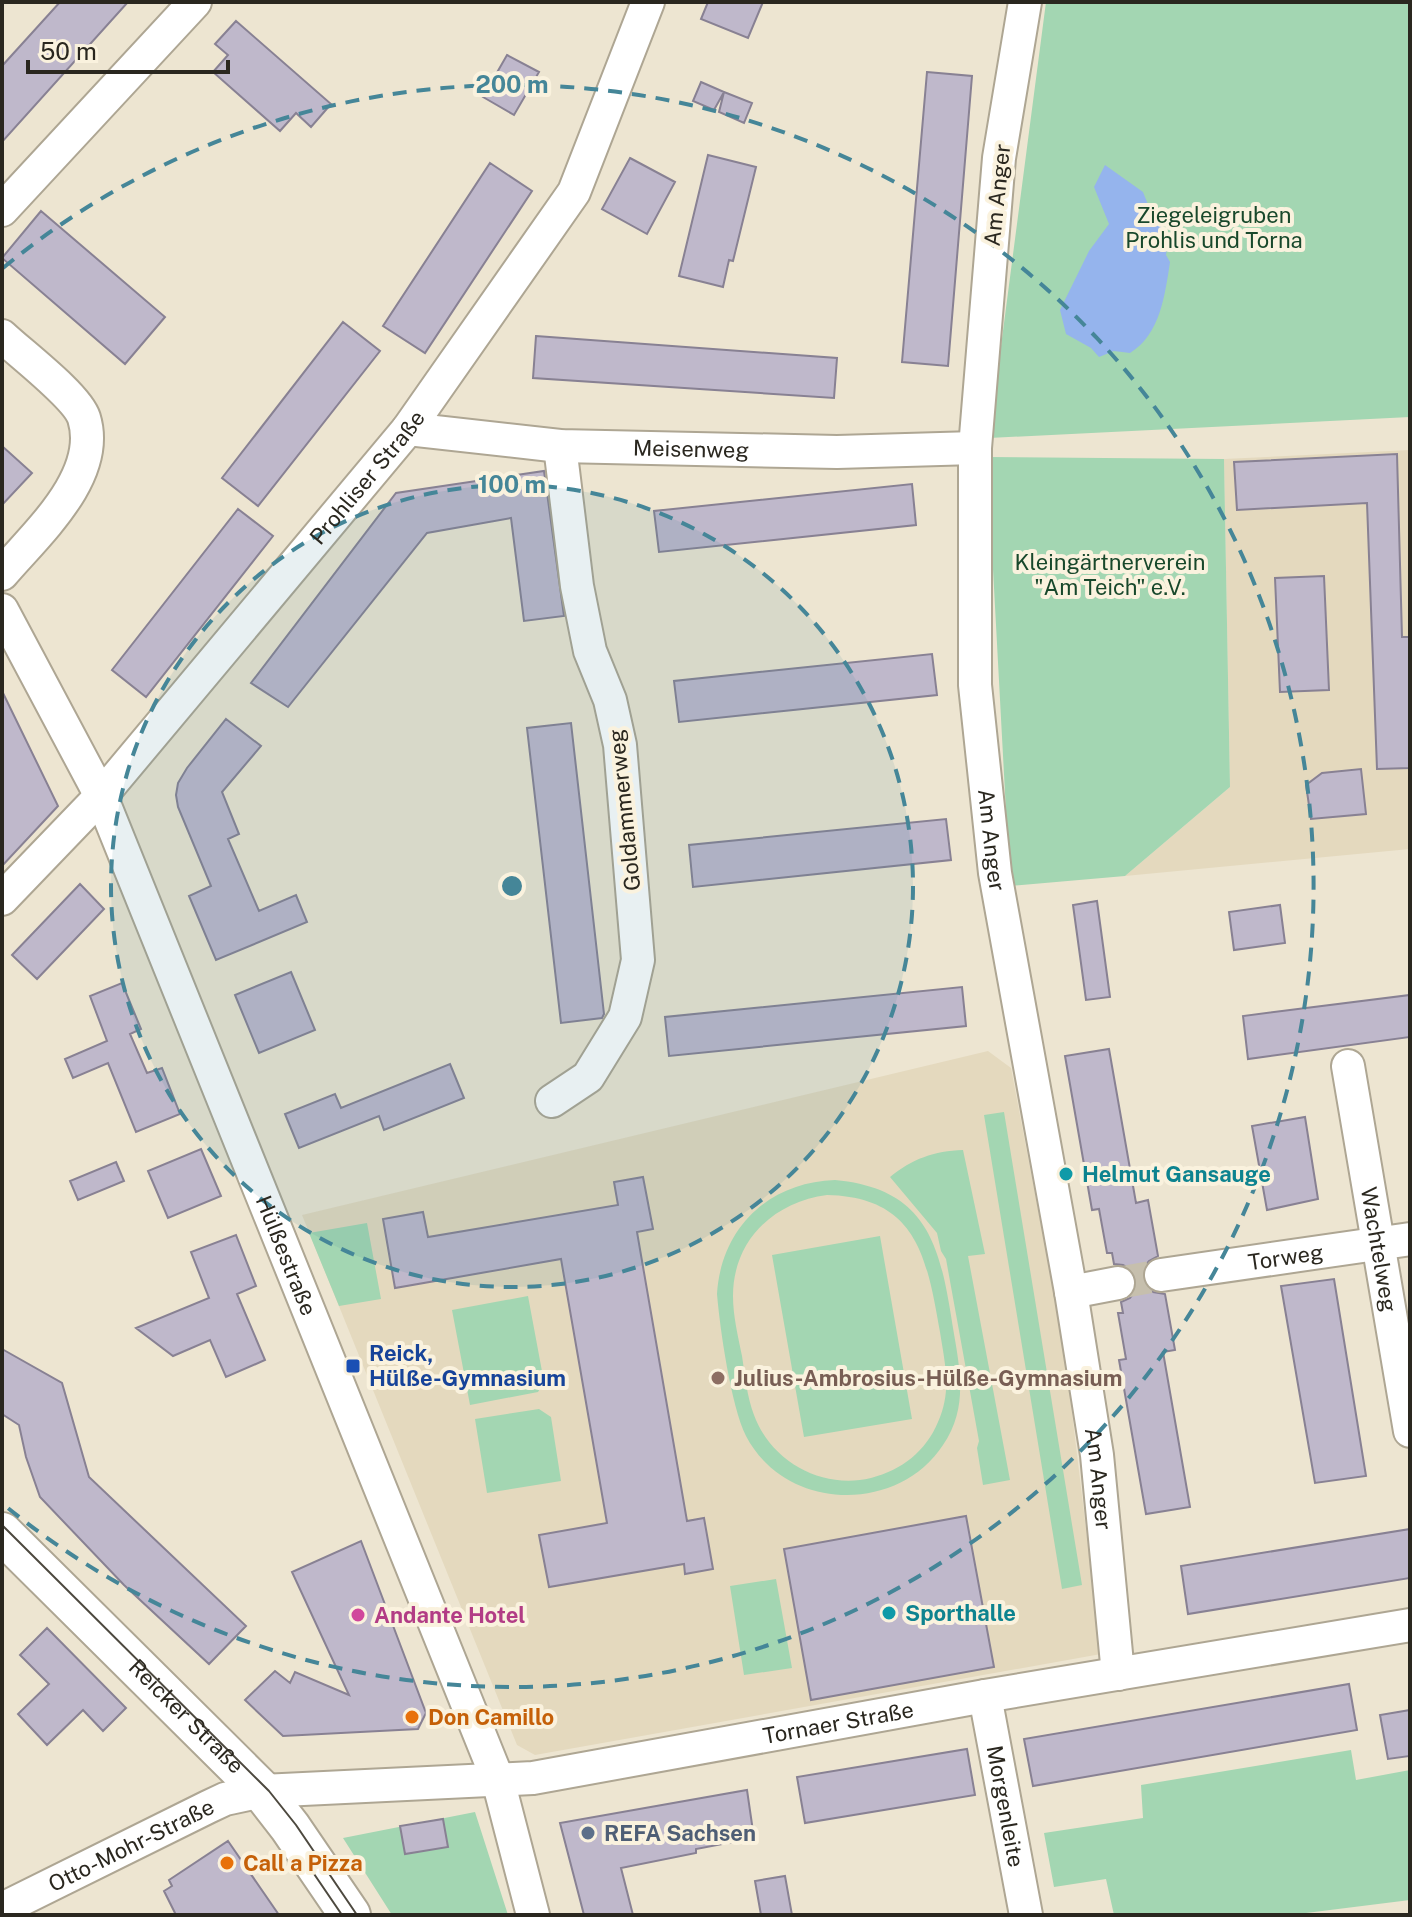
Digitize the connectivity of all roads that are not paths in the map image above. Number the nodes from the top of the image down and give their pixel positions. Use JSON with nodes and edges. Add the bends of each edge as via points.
{"nodes":[{"id":1,"x":195,"y":2,"type":"edge"},
{"id":2,"x":648,"y":2,"type":"edge"},
{"id":3,"x":1025,"y":2,"type":"edge"},
{"id":4,"x":2,"y":210,"type":"edge"},
{"id":5,"x":2,"y":336,"type":"edge"},
{"id":6,"x":408,"y":429,"type":"junction"},
{"id":7,"x":560,"y":446,"type":"junction"},
{"id":8,"x":975,"y":448,"type":"junction"},
{"id":9,"x":2,"y":574,"type":"edge"},
{"id":10,"x":2,"y":610,"type":"edge"},
{"id":11,"x":101,"y":796,"type":"junction"},
{"id":12,"x":2,"y":899,"type":"edge"},
{"id":13,"x":1348,"y":1066,"type":"dead end"},
{"id":14,"x":552,"y":1101,"type":"dead end"},
{"id":15,"x":1410,"y":1239,"type":"edge"},
{"id":16,"x":1376,"y":1243,"type":"junction"},
{"id":17,"x":1161,"y":1275,"type":"tunnel mouth"},
{"id":18,"x":1118,"y":1283,"type":"tunnel mouth"},
{"id":19,"x":1071,"y":1292,"type":"junction"},
{"id":20,"x":1410,"y":1431,"type":"edge"},
{"id":21,"x":2,"y":1533,"type":"edge"},
{"id":22,"x":1410,"y":1625,"type":"edge"},
{"id":23,"x":1118,"y":1674,"type":"junction"},
{"id":24,"x":985,"y":1696,"type":"junction"},
{"id":25,"x":498,"y":1780,"type":"junction"},
{"id":26,"x":262,"y":1791,"type":"junction"},
{"id":27,"x":2,"y":1909,"type":"edge"},
{"id":28,"x":350,"y":1915,"type":"edge"},
{"id":29,"x":533,"y":1915,"type":"edge"},
{"id":30,"x":1026,"y":1915,"type":"edge"}],
"edges":[{"from":1,"to":4,"type":"street"},
{"from":2,"to":6,"type":"street","name":"Prohliser Straße","via":[[574,192]]},
{"from":3,"to":8,"type":"street","name":"Am Anger","via":[[999,158]]},
{"from":5,"to":9,"type":"street","via":[[72,399],[84,417],[87,452],[68,494]]},
{"from":6,"to":7,"type":"street","name":"Meisenweg"},
{"from":6,"to":11,"type":"street","name":"Prohliser Straße"},
{"from":7,"to":8,"type":"street","name":"Meisenweg","via":[[837,452]]},
{"from":7,"to":14,"type":"street","name":"Goldammerweg","via":[[590,651],[610,700],[620,745],[638,960],[625,1017],[588,1077]]},
{"from":8,"to":19,"type":"street","name":"Am Anger","via":[[975,685],[992,843]]},
{"from":10,"to":11,"type":"street","name":"Hülßestraße"},
{"from":11,"to":12,"type":"street","name":"Prohliser Straße"},
{"from":11,"to":25,"type":"street","name":"Hülßestraße"},
{"from":13,"to":16,"type":"street","name":"Wachtelweg"},
{"from":15,"to":16,"type":"street","name":"Torweg"},
{"from":16,"to":17,"type":"street","name":"Torweg"},
{"from":16,"to":20,"type":"street","name":"Wachtelweg"},
{"from":18,"to":19,"type":"street"},
{"from":19,"to":23,"type":"street","name":"Am Anger","via":[[1097,1455]]},
{"from":21,"to":26,"type":"street","name":"Reicker Straße"},
{"from":22,"to":23,"type":"street","name":"Tornaer Straße"},
{"from":23,"to":24,"type":"street","name":"Tornaer Straße"},
{"from":24,"to":25,"type":"street","name":"Tornaer Straße"},
{"from":24,"to":30,"type":"street","name":"Morgenleite"},
{"from":25,"to":26,"type":"street","name":"Tornaer Straße"},
{"from":25,"to":29,"type":"street","name":"Hülßestraße"},
{"from":26,"to":27,"type":"street","name":"Otto-Mohr-Straße","via":[[225,1799]]},
{"from":26,"to":28,"type":"street","name":"Reicker Straße"}]}
